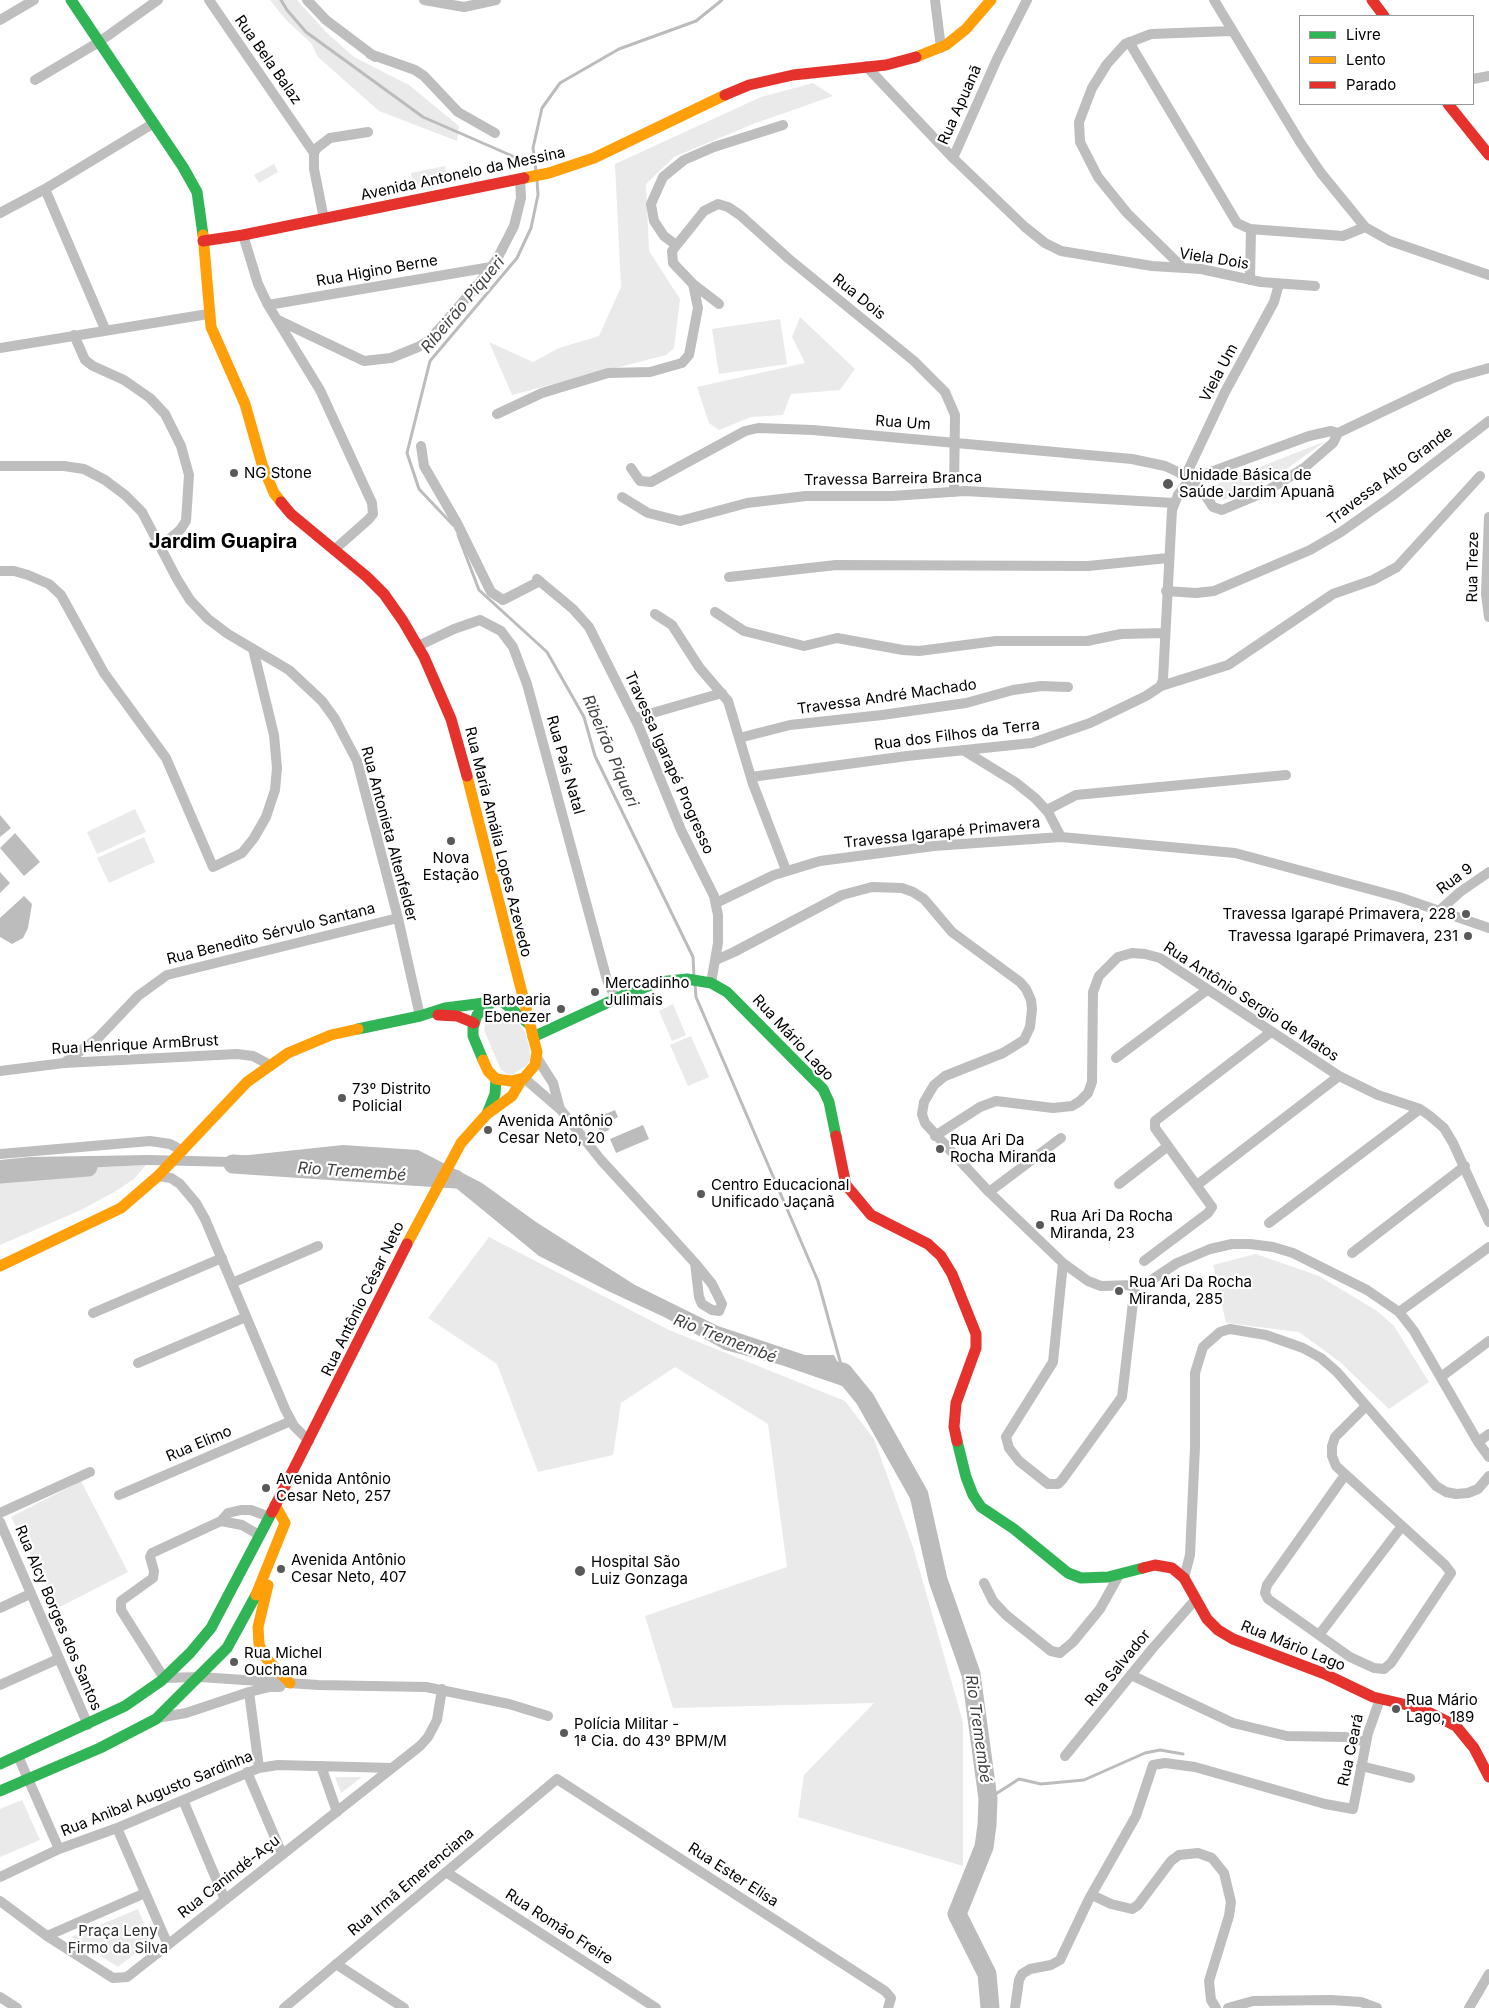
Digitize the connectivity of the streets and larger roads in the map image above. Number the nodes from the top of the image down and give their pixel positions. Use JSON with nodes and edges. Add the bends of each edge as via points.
{"nodes":[{"id":1,"x":34,"y":0,"type":"edge"},
{"id":2,"x":71,"y":0,"type":"edge"},
{"id":3,"x":158,"y":0,"type":"edge"},
{"id":4,"x":208,"y":0,"type":"edge"},
{"id":5,"x":307,"y":0,"type":"edge"},
{"id":6,"x":424,"y":0,"type":"edge"},
{"id":7,"x":496,"y":0,"type":"edge"},
{"id":8,"x":934,"y":0,"type":"edge"},
{"id":9,"x":991,"y":0,"type":"edge"},
{"id":10,"x":1027,"y":0,"type":"edge"},
{"id":11,"x":1214,"y":0,"type":"edge"},
{"id":12,"x":1372,"y":0,"type":"edge"},
{"id":13,"x":1383,"y":15,"type":"edge"},
{"id":14,"x":0,"y":20,"type":"edge"},
{"id":15,"x":1231,"y":31,"type":"junction"},
{"id":16,"x":98,"y":42,"type":"junction"},
{"id":17,"x":1129,"y":42,"type":"junction"},
{"id":18,"x":941,"y":48,"type":"junction"},
{"id":19,"x":866,"y":66,"type":"junction"},
{"id":20,"x":1489,"y":76,"type":"edge"},
{"id":21,"x":1474,"y":79,"type":"edge"},
{"id":22,"x":35,"y":80,"type":"dead end"},
{"id":23,"x":1449,"y":105,"type":"edge"},
{"id":24,"x":154,"y":123,"type":"junction"},
{"id":25,"x":783,"y":125,"type":"dead end"},
{"id":26,"x":368,"y":132,"type":"dead end"},
{"id":27,"x":495,"y":133,"type":"dead end"},
{"id":28,"x":314,"y":153,"type":"junction"},
{"id":29,"x":1489,"y":154,"type":"edge"},
{"id":30,"x":953,"y":158,"type":"junction"},
{"id":31,"x":523,"y":179,"type":"junction"},
{"id":32,"x":45,"y":189,"type":"junction"},
{"id":33,"x":0,"y":213,"type":"edge"},
{"id":34,"x":324,"y":218,"type":"junction"},
{"id":35,"x":1365,"y":228,"type":"junction"},
{"id":36,"x":1251,"y":229,"type":"junction"},
{"id":37,"x":244,"y":235,"type":"junction"},
{"id":38,"x":203,"y":241,"type":"junction"},
{"id":39,"x":676,"y":245,"type":"junction"},
{"id":40,"x":1080,"y":256,"type":"joint"},
{"id":41,"x":491,"y":267,"type":"junction"},
{"id":42,"x":1182,"y":267,"type":"junction"},
{"id":43,"x":1489,"y":275,"type":"edge"},
{"id":44,"x":1250,"y":280,"type":"junction"},
{"id":45,"x":692,"y":284,"type":"junction"},
{"id":46,"x":1279,"y":284,"type":"junction"},
{"id":47,"x":1315,"y":286,"type":"dead end"},
{"id":48,"x":719,"y":304,"type":"dead end"},
{"id":49,"x":268,"y":305,"type":"junction"},
{"id":50,"x":208,"y":314,"type":"junction"},
{"id":51,"x":278,"y":320,"type":"junction"},
{"id":52,"x":105,"y":329,"type":"junction"},
{"id":53,"x":74,"y":335,"type":"junction"},
{"id":54,"x":0,"y":348,"type":"edge"},
{"id":55,"x":1489,"y":368,"type":"edge"},
{"id":56,"x":498,"y":414,"type":"dead end"},
{"id":57,"x":1489,"y":421,"type":"edge"},
{"id":58,"x":1338,"y":433,"type":"junction"},
{"id":59,"x":956,"y":443,"type":"junction"},
{"id":60,"x":421,"y":446,"type":"dead end"},
{"id":61,"x":0,"y":466,"type":"edge"},
{"id":62,"x":631,"y":468,"type":"dead end"},
{"id":63,"x":1480,"y":476,"type":"dead end"},
{"id":64,"x":1187,"y":478,"type":"junction"},
{"id":65,"x":954,"y":492,"type":"junction"},
{"id":66,"x":622,"y":497,"type":"dead end"},
{"id":67,"x":1174,"y":503,"type":"junction"},
{"id":68,"x":1489,"y":517,"type":"edge"},
{"id":69,"x":161,"y":546,"type":"junction"},
{"id":70,"x":334,"y":550,"type":"junction"},
{"id":71,"x":1168,"y":558,"type":"junction"},
{"id":72,"x":0,"y":571,"type":"edge"},
{"id":73,"x":729,"y":577,"type":"dead end"},
{"id":74,"x":1166,"y":591,"type":"junction"},
{"id":75,"x":715,"y":612,"type":"dead end"},
{"id":76,"x":655,"y":614,"type":"dead end"},
{"id":77,"x":1489,"y":617,"type":"edge"},
{"id":78,"x":1165,"y":633,"type":"junction"},
{"id":79,"x":418,"y":646,"type":"junction"},
{"id":80,"x":253,"y":650,"type":"junction"},
{"id":81,"x":1161,"y":686,"type":"junction"},
{"id":82,"x":1068,"y":688,"type":"dead end"},
{"id":83,"x":722,"y":693,"type":"junction"},
{"id":84,"x":634,"y":718,"type":"junction"},
{"id":85,"x":739,"y":738,"type":"junction"},
{"id":86,"x":963,"y":750,"type":"junction"},
{"id":87,"x":1286,"y":775,"type":"dead end"},
{"id":88,"x":752,"y":777,"type":"junction"},
{"id":89,"x":1047,"y":810,"type":"junction"},
{"id":90,"x":1061,"y":837,"type":"junction"},
{"id":91,"x":786,"y":870,"type":"junction"},
{"id":92,"x":1489,"y":872,"type":"edge"},
{"id":93,"x":716,"y":903,"type":"junction"},
{"id":94,"x":1440,"y":910,"type":"junction"},
{"id":95,"x":398,"y":918,"type":"junction"},
{"id":96,"x":1489,"y":928,"type":"edge"},
{"id":97,"x":716,"y":960,"type":"junction"},
{"id":98,"x":515,"y":969,"type":"junction"},
{"id":99,"x":708,"y":982,"type":"junction"},
{"id":100,"x":1207,"y":990,"type":"junction"},
{"id":101,"x":616,"y":999,"type":"junction"},
{"id":102,"x":494,"y":1001,"type":"junction"},
{"id":103,"x":423,"y":1015,"type":"junction"},
{"id":104,"x":474,"y":1023,"type":"junction"},
{"id":105,"x":530,"y":1024,"type":"junction"},
{"id":106,"x":1271,"y":1032,"type":"junction"},
{"id":107,"x":533,"y":1037,"type":"junction"},
{"id":108,"x":537,"y":1058,"type":"junction"},
{"id":109,"x":1116,"y":1058,"type":"dead end"},
{"id":110,"x":64,"y":1063,"type":"junction"},
{"id":111,"x":270,"y":1065,"type":"junction"},
{"id":112,"x":0,"y":1071,"type":"edge"},
{"id":113,"x":1339,"y":1076,"type":"junction"},
{"id":114,"x":523,"y":1078,"type":"junction"},
{"id":115,"x":496,"y":1079,"type":"junction"},
{"id":116,"x":1420,"y":1109,"type":"junction"},
{"id":117,"x":561,"y":1110,"type":"junction"},
{"id":118,"x":487,"y":1114,"type":"junction"},
{"id":119,"x":936,"y":1136,"type":"junction"},
{"id":120,"x":1061,"y":1138,"type":"dead end"},
{"id":121,"x":1168,"y":1146,"type":"junction"},
{"id":122,"x":181,"y":1152,"type":"junction"},
{"id":123,"x":0,"y":1154,"type":"edge"},
{"id":124,"x":1465,"y":1166,"type":"junction"},
{"id":125,"x":158,"y":1176,"type":"junction"},
{"id":126,"x":1119,"y":1184,"type":"dead end"},
{"id":127,"x":1197,"y":1185,"type":"junction"},
{"id":128,"x":989,"y":1192,"type":"junction"},
{"id":129,"x":1489,"y":1222,"type":"edge"},
{"id":130,"x":1268,"y":1224,"type":"dead end"},
{"id":131,"x":318,"y":1246,"type":"dead end"},
{"id":132,"x":1489,"y":1247,"type":"edge"},
{"id":133,"x":1352,"y":1253,"type":"dead end"},
{"id":134,"x":222,"y":1258,"type":"junction"},
{"id":135,"x":1144,"y":1261,"type":"dead end"},
{"id":136,"x":695,"y":1263,"type":"dead end"},
{"id":137,"x":1063,"y":1263,"type":"junction"},
{"id":138,"x":0,"y":1266,"type":"edge"},
{"id":139,"x":232,"y":1284,"type":"junction"},
{"id":140,"x":1135,"y":1285,"type":"junction"},
{"id":141,"x":1399,"y":1312,"type":"junction"},
{"id":142,"x":93,"y":1313,"type":"dead end"},
{"id":143,"x":246,"y":1317,"type":"junction"},
{"id":144,"x":1489,"y":1341,"type":"edge"},
{"id":145,"x":138,"y":1363,"type":"dead end"},
{"id":146,"x":1441,"y":1377,"type":"junction"},
{"id":147,"x":1366,"y":1406,"type":"junction"},
{"id":148,"x":291,"y":1421,"type":"junction"},
{"id":149,"x":1489,"y":1434,"type":"edge"},
{"id":150,"x":309,"y":1441,"type":"junction"},
{"id":151,"x":1478,"y":1442,"type":"junction"},
{"id":152,"x":1489,"y":1457,"type":"edge"},
{"id":153,"x":90,"y":1472,"type":"dead end"},
{"id":154,"x":1344,"y":1476,"type":"junction"},
{"id":155,"x":1489,"y":1476,"type":"edge"},
{"id":156,"x":119,"y":1495,"type":"dead end"},
{"id":157,"x":275,"y":1505,"type":"junction"},
{"id":158,"x":0,"y":1513,"type":"edge"},
{"id":159,"x":269,"y":1517,"type":"junction"},
{"id":160,"x":221,"y":1521,"type":"junction"},
{"id":161,"x":0,"y":1522,"type":"edge"},
{"id":162,"x":1402,"y":1526,"type":"junction"},
{"id":163,"x":259,"y":1535,"type":"junction"},
{"id":164,"x":266,"y":1570,"type":"junction"},
{"id":165,"x":1119,"y":1575,"type":"junction"},
{"id":166,"x":1184,"y":1578,"type":"junction"},
{"id":167,"x":984,"y":1583,"type":"dead end"},
{"id":168,"x":30,"y":1594,"type":"junction"},
{"id":169,"x":1195,"y":1600,"type":"junction"},
{"id":170,"x":0,"y":1608,"type":"edge"},
{"id":171,"x":1319,"y":1636,"type":"junction"},
{"id":172,"x":58,"y":1659,"type":"junction"},
{"id":173,"x":1131,"y":1675,"type":"junction"},
{"id":174,"x":200,"y":1677,"type":"junction"},
{"id":175,"x":164,"y":1678,"type":"junction"},
{"id":176,"x":290,"y":1683,"type":"junction"},
{"id":177,"x":0,"y":1685,"type":"edge"},
{"id":178,"x":442,"y":1689,"type":"junction"},
{"id":179,"x":249,"y":1692,"type":"junction"},
{"id":180,"x":1380,"y":1699,"type":"junction"},
{"id":181,"x":548,"y":1716,"type":"dead end"},
{"id":182,"x":156,"y":1719,"type":"junction"},
{"id":183,"x":88,"y":1725,"type":"junction"},
{"id":184,"x":1366,"y":1742,"type":"junction"},
{"id":185,"x":18,"y":1756,"type":"junction"},
{"id":186,"x":1065,"y":1756,"type":"dead end"},
{"id":187,"x":0,"y":1764,"type":"edge"},
{"id":188,"x":321,"y":1766,"type":"junction"},
{"id":189,"x":1361,"y":1766,"type":"junction"},
{"id":190,"x":259,"y":1768,"type":"junction"},
{"id":191,"x":392,"y":1768,"type":"junction"},
{"id":192,"x":247,"y":1772,"type":"junction"},
{"id":193,"x":1489,"y":1777,"type":"edge"},
{"id":194,"x":30,"y":1778,"type":"junction"},
{"id":195,"x":1410,"y":1778,"type":"dead end"},
{"id":196,"x":557,"y":1779,"type":"joint"},
{"id":197,"x":0,"y":1791,"type":"edge"},
{"id":198,"x":182,"y":1800,"type":"junction"},
{"id":199,"x":337,"y":1812,"type":"junction"},
{"id":200,"x":117,"y":1828,"type":"junction"},
{"id":201,"x":59,"y":1849,"type":"junction"},
{"id":202,"x":282,"y":1854,"type":"junction"},
{"id":203,"x":446,"y":1872,"type":"junction"},
{"id":204,"x":0,"y":1877,"type":"edge"},
{"id":205,"x":146,"y":1893,"type":"junction"},
{"id":206,"x":1092,"y":1895,"type":"junction"},
{"id":207,"x":225,"y":1900,"type":"junction"},
{"id":208,"x":0,"y":1901,"type":"edge"},
{"id":209,"x":47,"y":1936,"type":"junction"},
{"id":210,"x":168,"y":1945,"type":"junction"},
{"id":211,"x":336,"y":1964,"type":"junction"},
{"id":212,"x":1489,"y":1974,"type":"edge"},
{"id":213,"x":0,"y":1997,"type":"edge"},
{"id":214,"x":1331,"y":2004,"type":"edge"},
{"id":215,"x":17,"y":2008,"type":"edge"},
{"id":216,"x":284,"y":2008,"type":"edge"},
{"id":217,"x":404,"y":2008,"type":"edge"},
{"id":218,"x":656,"y":2008,"type":"edge"},
{"id":219,"x":888,"y":2008,"type":"edge"},
{"id":220,"x":1015,"y":2008,"type":"edge"},
{"id":221,"x":1216,"y":2008,"type":"edge"},
{"id":222,"x":1228,"y":2008,"type":"edge"},
{"id":223,"x":1377,"y":2008,"type":"edge"},
{"id":224,"x":1469,"y":2008,"type":"edge"}],
"edges":[{"from":1,"to":14,"type":"street"},
{"from":2,"to":16,"type":"street","name":"Rua Maria Amália Lopes Azevedo"},
{"from":3,"to":16,"type":"street"},
{"from":4,"to":28,"type":"street","name":"Rua Bela Balaz"},
{"from":5,"to":27,"type":"street","via":[[326,20],[370,54],[424,76],[458,112]]},
{"from":6,"to":7,"type":"street","via":[[464,7]]},
{"from":8,"to":18,"type":"street"},
{"from":9,"to":18,"type":"street","name":"Avenida Antonelo da Messina","via":[[966,28]]},
{"from":10,"to":30,"type":"street","name":"Rua Apuanã"},
{"from":11,"to":15,"type":"street"},
{"from":12,"to":13,"type":"street"},
{"from":15,"to":17,"type":"street","via":[[1151,34]]},
{"from":15,"to":35,"type":"street","via":[[1321,173]]},
{"from":16,"to":22,"type":"street"},
{"from":16,"to":24,"type":"street","name":"Rua Maria Amália Lopes Azevedo"},
{"from":17,"to":36,"type":"street","via":[[1230,213],[1237,223]]},
{"from":17,"to":42,"type":"street","via":[[1107,64],[1085,103],[1079,122],[1080,142],[1111,195]]},
{"from":18,"to":19,"type":"street","name":"Avenida Antonelo da Messina","via":[[903,62]]},
{"from":19,"to":30,"type":"street"},
{"from":19,"to":31,"type":"street","name":"Avenida Antonelo da Messina","via":[[749,85],[594,158]]},
{"from":20,"to":21,"type":"street"},
{"from":23,"to":29,"type":"street"},
{"from":24,"to":32,"type":"street"},
{"from":24,"to":38,"type":"street","name":"Rua Maria Amália Lopes Azevedo","via":[[197,192]]},
{"from":25,"to":39,"type":"street","via":[[684,160],[663,177],[651,204],[654,221],[664,236]]},
{"from":26,"to":28,"type":"street","via":[[330,138]]},
{"from":28,"to":34,"type":"street"},
{"from":30,"to":40,"type":"street","name":"Rua Apuanã","via":[[1036,236],[1056,249]]},
{"from":31,"to":34,"type":"street","name":"Avenida Antonelo da Messina"},
{"from":31,"to":41,"type":"street","via":[[514,226]]},
{"from":32,"to":33,"type":"street"},
{"from":32,"to":52,"type":"street"},
{"from":34,"to":37,"type":"street","name":"Avenida Antonelo da Messina"},
{"from":35,"to":36,"type":"street","via":[[1343,236]]},
{"from":35,"to":43,"type":"street","via":[[1390,241]]},
{"from":36,"to":44,"type":"street"},
{"from":37,"to":38,"type":"street","name":"Avenida Antonelo da Messina"},
{"from":37,"to":49,"type":"street","via":[[258,284]]},
{"from":38,"to":50,"type":"street","name":"Rua Maria Amália Lopes Azevedo"},
{"from":39,"to":45,"type":"street","via":[[672,251],[673,263]]},
{"from":39,"to":59,"type":"street","name":"Rua Dois","via":[[708,207],[718,204],[733,210],[939,385],[954,408]]},
{"from":40,"to":42,"type":"street","name":"Viela Dois"},
{"from":41,"to":49,"type":"street","name":"Rua Higino Berne"},
{"from":41,"to":51,"type":"street","via":[[428,341],[391,358],[364,361]]},
{"from":42,"to":44,"type":"street","name":"Viela Dois"},
{"from":44,"to":46,"type":"street","name":"Viela Dois"},
{"from":45,"to":48,"type":"street"},
{"from":45,"to":56,"type":"street","via":[[698,308],[689,355],[682,363],[650,372],[608,374],[542,393]]},
{"from":46,"to":47,"type":"street","name":"Viela Dois"},
{"from":46,"to":64,"type":"street","name":"Viela Um","via":[[1270,311],[1225,392]]},
{"from":49,"to":51,"type":"street"},
{"from":50,"to":52,"type":"street"},
{"from":50,"to":70,"type":"street","name":"Rua Maria Amália Lopes Azevedo","via":[[245,404],[274,493],[291,514]]},
{"from":51,"to":70,"type":"street","via":[[324,396],[373,509],[370,519]]},
{"from":52,"to":53,"type":"street"},
{"from":53,"to":54,"type":"street"},
{"from":53,"to":69,"type":"street","via":[[86,360],[93,366],[124,380],[150,398],[165,414],[181,446],[188,475],[186,521]]},
{"from":55,"to":58,"type":"street","via":[[1454,378]]},
{"from":57,"to":74,"type":"street","name":"Travessa Alto Grande","via":[[1392,496],[1310,550],[1214,591],[1196,594]]},
{"from":58,"to":64,"type":"street","via":[[1331,431],[1309,436]]},
{"from":58,"to":64,"type":"street","name":"Rua Um","via":[[1333,443],[1304,468],[1265,492],[1222,510],[1214,507],[1201,488]]},
{"from":59,"to":62,"type":"street","name":"Rua Um","via":[[758,428],[737,434],[651,482],[640,481]]},
{"from":59,"to":64,"type":"street","name":"Rua Um","via":[[1132,459],[1166,466]]},
{"from":59,"to":65,"type":"street","name":"Rua Dois"},
{"from":60,"to":84,"type":"street","name":"Travessa Igarapé Progresso","via":[[424,466],[491,592],[503,600],[539,580],[573,608],[589,627]]},
{"from":61,"to":69,"type":"street","name":"Rua Antonieta Altenfelder","via":[[64,466],[91,473],[125,495],[142,512]]},
{"from":63,"to":81,"type":"street","name":"Rua dos Filhos da Terra","via":[[1397,566],[1374,580],[1333,594],[1228,665]]},
{"from":64,"to":67,"type":"street"},
{"from":65,"to":66,"type":"street","name":"Travessa Barreira Branca","via":[[772,499],[680,521],[648,513]]},
{"from":65,"to":67,"type":"street","name":"Travessa Barreira Branca"},
{"from":67,"to":71,"type":"street"},
{"from":68,"to":77,"type":"street","name":"Rua Treze","via":[[1486,582]]},
{"from":69,"to":80,"type":"street","name":"Rua Antonieta Altenfelder","via":[[190,600],[208,619]]},
{"from":70,"to":79,"type":"street","name":"Rua Maria Amália Lopes Azevedo","via":[[384,594]]},
{"from":71,"to":73,"type":"street","via":[[1088,566],[836,565]]},
{"from":71,"to":74,"type":"street"},
{"from":72,"to":80,"type":"street","via":[[28,575],[49,584],[61,595],[104,673],[166,758],[213,868],[242,853],[254,838],[266,817],[275,790],[274,734]]},
{"from":74,"to":78,"type":"street"},
{"from":75,"to":78,"type":"street","via":[[744,631],[804,646],[837,638],[919,651],[996,641],[1087,641],[1120,634]]},
{"from":76,"to":83,"type":"street","via":[[672,625],[699,667]]},
{"from":78,"to":81,"type":"street"},
{"from":79,"to":98,"type":"street","name":"Rua Maria Amália Lopes Azevedo","via":[[458,739]]},
{"from":79,"to":101,"type":"street","name":"Rua País Natal","via":[[480,620],[500,631],[513,647],[527,684],[607,980]]},
{"from":80,"to":95,"type":"street","name":"Rua Antonieta Altenfelder","via":[[289,670],[307,685],[327,707],[346,738],[357,762]]},
{"from":81,"to":86,"type":"street","name":"Rua dos Filhos da Terra","via":[[1123,708],[1068,732],[1032,742]]},
{"from":82,"to":85,"type":"street","name":"Travessa André Machado","via":[[1040,686],[1013,690],[966,703],[790,725]]},
{"from":83,"to":84,"type":"street"},
{"from":83,"to":85,"type":"street","via":[[728,701]]},
{"from":84,"to":93,"type":"street","name":"Travessa Igarapé Progresso"},
{"from":85,"to":88,"type":"street"},
{"from":86,"to":88,"type":"street","name":"Rua dos Filhos da Terra"},
{"from":86,"to":89,"type":"street","via":[[1021,786]]},
{"from":87,"to":89,"type":"street","via":[[1076,795]]},
{"from":88,"to":91,"type":"street"},
{"from":89,"to":90,"type":"street"},
{"from":90,"to":91,"type":"street","name":"Travessa Igarapé Primavera","via":[[918,848],[820,861]]},
{"from":90,"to":94,"type":"street","name":"Travessa Igarapé Primavera","via":[[1235,853]]},
{"from":91,"to":93,"type":"street","name":"Travessa Igarapé Primavera"},
{"from":92,"to":94,"type":"street","name":"Rua 9"},
{"from":93,"to":97,"type":"street","name":"Travessa Igarapé Progresso"},
{"from":94,"to":96,"type":"street","name":"Travessa Igarapé Primavera"},
{"from":95,"to":103,"type":"street","name":"Rua Antonieta Altenfelder"},
{"from":95,"to":110,"type":"street","name":"Rua Benedito Sérvulo Santana","via":[[166,975],[138,996],[98,1038]]},
{"from":97,"to":99,"type":"street","name":"Travessa Igarapé Progresso"},
{"from":97,"to":119,"type":"street","via":[[842,895],[859,890],[902,888],[924,899],[952,932],[1020,982],[1026,989],[1032,1010],[1030,1026],[1024,1040],[1017,1046],[946,1076],[930,1090],[922,1114]]},
{"from":98,"to":102,"type":"street","name":"Rua Maria Amália Lopes Azevedo","via":[[508,988]]},
{"from":98,"to":105,"type":"street","name":"Rua Maria Amália Lopes Azevedo"},
{"from":99,"to":101,"type":"street","name":"Rua Mário Lago","via":[[682,979],[659,982]]},
{"from":99,"to":165,"type":"street","name":"Rua Mário Lago","via":[[727,992],[750,1013],[822,1089],[829,1102],[846,1185],[857,1199],[871,1215],[928,1244],[941,1256],[952,1274],[976,1334],[976,1348],[956,1403],[954,1427],[966,1477],[981,1507],[1068,1573],[1081,1578]]},
{"from":100,"to":106,"type":"street","name":"Rua Antônio Sergio de Matos"},
{"from":100,"to":109,"type":"street"},
{"from":100,"to":119,"type":"street","name":"Rua Antônio Sergio de Matos","via":[[1160,958],[1132,953],[1118,958],[1098,976],[1093,992],[1092,1082],[1080,1101],[1062,1108],[996,1101]]},
{"from":101,"to":107,"type":"street","name":"Rua Mário Lago"},
{"from":102,"to":103,"type":"street","via":[[465,1004]]},
{"from":102,"to":104,"type":"street","via":[[480,1011]]},
{"from":102,"to":105,"type":"street","via":[[511,1006]]},
{"from":103,"to":104,"type":"street","via":[[457,1016]]},
{"from":103,"to":111,"type":"street","via":[[331,1035],[288,1053]]},
{"from":104,"to":115,"type":"street","via":[[473,1036],[488,1071]]},
{"from":105,"to":107,"type":"street"},
{"from":106,"to":113,"type":"street","name":"Rua Antônio Sergio de Matos"},
{"from":106,"to":121,"type":"street","via":[[1155,1121],[1155,1128]]},
{"from":107,"to":108,"type":"street"},
{"from":108,"to":114,"type":"street","via":[[532,1070]]},
{"from":108,"to":117,"type":"street","via":[[553,1083]]},
{"from":110,"to":111,"type":"street","name":"Rua Henrique ArmBrust","via":[[237,1054],[253,1056]]},
{"from":110,"to":112,"type":"street","name":"Rua Henrique ArmBrust"},
{"from":111,"to":122,"type":"street","via":[[227,1100]]},
{"from":113,"to":116,"type":"street","name":"Rua Antônio Sergio de Matos","via":[[1378,1095]]},
{"from":113,"to":127,"type":"street"},
{"from":114,"to":115,"type":"street"},
{"from":114,"to":117,"type":"street"},
{"from":114,"to":118,"type":"street","name":"Rua Antônio César Neto","via":[[512,1096]]},
{"from":115,"to":118,"type":"street","name":"Rua Antônio César Neto","via":[[495,1094]]},
{"from":116,"to":124,"type":"street","name":"Rua Antônio Sergio de Matos","via":[[1444,1128]]},
{"from":116,"to":130,"type":"street"},
{"from":117,"to":136,"type":"street","via":[[601,1160]]},
{"from":118,"to":150,"type":"street","name":"Rua Antônio César Neto","via":[[461,1142],[427,1204]]},
{"from":119,"to":128,"type":"street"},
{"from":120,"to":128,"type":"street"},
{"from":121,"to":126,"type":"street"},
{"from":121,"to":127,"type":"street"},
{"from":122,"to":123,"type":"street","via":[[170,1144],[150,1141]]},
{"from":122,"to":125,"type":"street"},
{"from":124,"to":129,"type":"street","name":"Rua Antônio Sergio de Matos"},
{"from":124,"to":133,"type":"street"},
{"from":125,"to":134,"type":"street","via":[[171,1178],[189,1192]]},
{"from":125,"to":138,"type":"street","via":[[132,1200],[110,1214]]},
{"from":127,"to":135,"type":"street","via":[[1211,1209]]},
{"from":128,"to":137,"type":"street"},
{"from":131,"to":139,"type":"street"},
{"from":132,"to":141,"type":"street"},
{"from":134,"to":139,"type":"street"},
{"from":134,"to":142,"type":"street"},
{"from":137,"to":140,"type":"street","via":[[1101,1286]]},
{"from":137,"to":140,"type":"street","via":[[1053,1362],[1006,1437],[1009,1448],[1019,1461],[1048,1484],[1058,1484],[1062,1480],[1122,1397]]},
{"from":139,"to":143,"type":"street"},
{"from":140,"to":141,"type":"street","via":[[1210,1249],[1250,1244],[1293,1253],[1367,1290]]},
{"from":141,"to":146,"type":"street"},
{"from":143,"to":145,"type":"street"},
{"from":143,"to":148,"type":"street"},
{"from":144,"to":146,"type":"street"},
{"from":146,"to":151,"type":"street"},
{"from":147,"to":154,"type":"street","via":[[1343,1427],[1332,1446],[1332,1456]]},
{"from":147,"to":155,"type":"street","via":[[1436,1486],[1446,1492],[1468,1493],[1478,1489]]},
{"from":147,"to":166,"type":"street","via":[[1337,1372],[1303,1348],[1266,1335],[1230,1329],[1210,1339],[1203,1347],[1195,1373],[1190,1556]]},
{"from":148,"to":150,"type":"street"},
{"from":148,"to":156,"type":"street","name":"Rua Elimo"},
{"from":149,"to":151,"type":"street"},
{"from":150,"to":157,"type":"street","name":"Rua Antônio César Neto"},
{"from":151,"to":152,"type":"street"},
{"from":153,"to":158,"type":"street"},
{"from":154,"to":162,"type":"street"},
{"from":154,"to":171,"type":"street","via":[[1265,1590],[1268,1599]]},
{"from":157,"to":159,"type":"street","name":"Rua Antônio César Neto"},
{"from":157,"to":164,"type":"street","via":[[285,1523]]},
{"from":159,"to":160,"type":"street","via":[[241,1510],[228,1513]]},
{"from":159,"to":163,"type":"street","name":"Rua Antônio César Neto"},
{"from":160,"to":163,"type":"street","via":[[242,1525]]},
{"from":160,"to":175,"type":"street","via":[[152,1553],[153,1578],[121,1602],[121,1610]]},
{"from":161,"to":168,"type":"street","name":"Rua Alcy Borges dos Santos"},
{"from":162,"to":171,"type":"street"},
{"from":162,"to":171,"type":"street","via":[[1446,1565],[1450,1573],[1440,1593],[1387,1668],[1380,1670],[1350,1657]]},
{"from":163,"to":175,"type":"street","name":"Rua Antônio César Neto","via":[[211,1628]]},
{"from":164,"to":174,"type":"street","via":[[240,1627],[227,1648]]},
{"from":164,"to":176,"type":"street","via":[[270,1578],[258,1627],[259,1644],[264,1656]]},
{"from":165,"to":166,"type":"street","name":"Rua Mário Lago","via":[[1155,1564],[1172,1568]]},
{"from":165,"to":167,"type":"street","via":[[1103,1605],[1060,1653],[1045,1646],[1006,1615],[993,1601]]},
{"from":166,"to":169,"type":"street","name":"Rua Mário Lago"},
{"from":168,"to":170,"type":"street"},
{"from":168,"to":172,"type":"street","name":"Rua Alcy Borges dos Santos"},
{"from":169,"to":173,"type":"street","name":"Rua Salvador"},
{"from":169,"to":180,"type":"street","name":"Rua Mário Lago","via":[[1207,1619],[1233,1639]]},
{"from":172,"to":177,"type":"street"},
{"from":172,"to":183,"type":"street","name":"Rua Alcy Borges dos Santos"},
{"from":173,"to":184,"type":"street","via":[[1233,1723],[1287,1736],[1346,1737]]},
{"from":173,"to":186,"type":"street","name":"Rua Salvador"},
{"from":174,"to":175,"type":"street"},
{"from":174,"to":176,"type":"street"},
{"from":174,"to":182,"type":"street"},
{"from":175,"to":183,"type":"street","name":"Rua Antônio César Neto","via":[[125,1706]]},
{"from":176,"to":178,"type":"street"},
{"from":176,"to":179,"type":"street"},
{"from":178,"to":181,"type":"street"},
{"from":178,"to":191,"type":"street","name":"Rua Canindé-Açu","via":[[436,1720],[428,1737]]},
{"from":179,"to":182,"type":"street","via":[[186,1713]]},
{"from":179,"to":190,"type":"street"},
{"from":180,"to":184,"type":"street","name":"Rua Ceará"},
{"from":180,"to":193,"type":"street","name":"Rua Mário Lago","via":[[1420,1708],[1456,1726],[1474,1748]]},
{"from":182,"to":194,"type":"street","via":[[100,1748]]},
{"from":183,"to":185,"type":"street","name":"Rua Antônio César Neto"},
{"from":184,"to":189,"type":"street","name":"Rua Ceará"},
{"from":185,"to":187,"type":"street","name":"Rua Antônio César Neto"},
{"from":185,"to":194,"type":"street"},
{"from":188,"to":190,"type":"street","name":"Rua Anibal Augusto Sardinha"},
{"from":188,"to":191,"type":"street","name":"Rua Anibal Augusto Sardinha"},
{"from":188,"to":199,"type":"street"},
{"from":189,"to":195,"type":"street"},
{"from":189,"to":206,"type":"street","name":"Rua Ceará","via":[[1353,1809],[1195,1767],[1165,1763],[1153,1765],[1136,1816]]},
{"from":190,"to":192,"type":"street","name":"Rua Anibal Augusto Sardinha"},
{"from":191,"to":199,"type":"street","name":"Rua Canindé-Açu"},
{"from":192,"to":198,"type":"street","name":"Rua Anibal Augusto Sardinha"},
{"from":192,"to":202,"type":"street"},
{"from":194,"to":197,"type":"street"},
{"from":194,"to":201,"type":"street"},
{"from":196,"to":203,"type":"street","name":"Rua Irmã Emerenciana"},
{"from":196,"to":219,"type":"street","name":"Rua Ester Elisa","via":[[885,1991],[891,1998]]},
{"from":198,"to":200,"type":"street","name":"Rua Anibal Augusto Sardinha"},
{"from":198,"to":207,"type":"street"},
{"from":199,"to":202,"type":"street","name":"Rua Canindé-Açu"},
{"from":200,"to":201,"type":"street","name":"Rua Anibal Augusto Sardinha"},
{"from":200,"to":205,"type":"street"},
{"from":201,"to":204,"type":"street","name":"Rua Anibal Augusto Sardinha"},
{"from":202,"to":207,"type":"street","name":"Rua Canindé-Açu"},
{"from":203,"to":211,"type":"street","name":"Rua Irmã Emerenciana"},
{"from":203,"to":218,"type":"street","name":"Rua Romão Freire"},
{"from":205,"to":209,"type":"street"},
{"from":205,"to":210,"type":"street"},
{"from":206,"to":220,"type":"street","via":[[1060,1960],[1022,1974]]},
{"from":206,"to":221,"type":"street","via":[[1132,1909],[1179,1855],[1198,1853],[1212,1858],[1224,1873],[1230,1902],[1210,1981],[1211,2000]]},
{"from":207,"to":210,"type":"street","name":"Rua Canindé-Açu"},
{"from":208,"to":209,"type":"street","name":"Rua Canindé-Açu"},
{"from":209,"to":210,"type":"street","name":"Rua Canindé-Açu","via":[[119,1979],[127,1977]]},
{"from":211,"to":216,"type":"street","name":"Rua Irmã Emerenciana"},
{"from":211,"to":217,"type":"street"},
{"from":212,"to":224,"type":"street"},
{"from":213,"to":215,"type":"street"},
{"from":214,"to":222,"type":"street","via":[[1253,2001]]},
{"from":214,"to":223,"type":"street","via":[[1361,2002]]}]}
